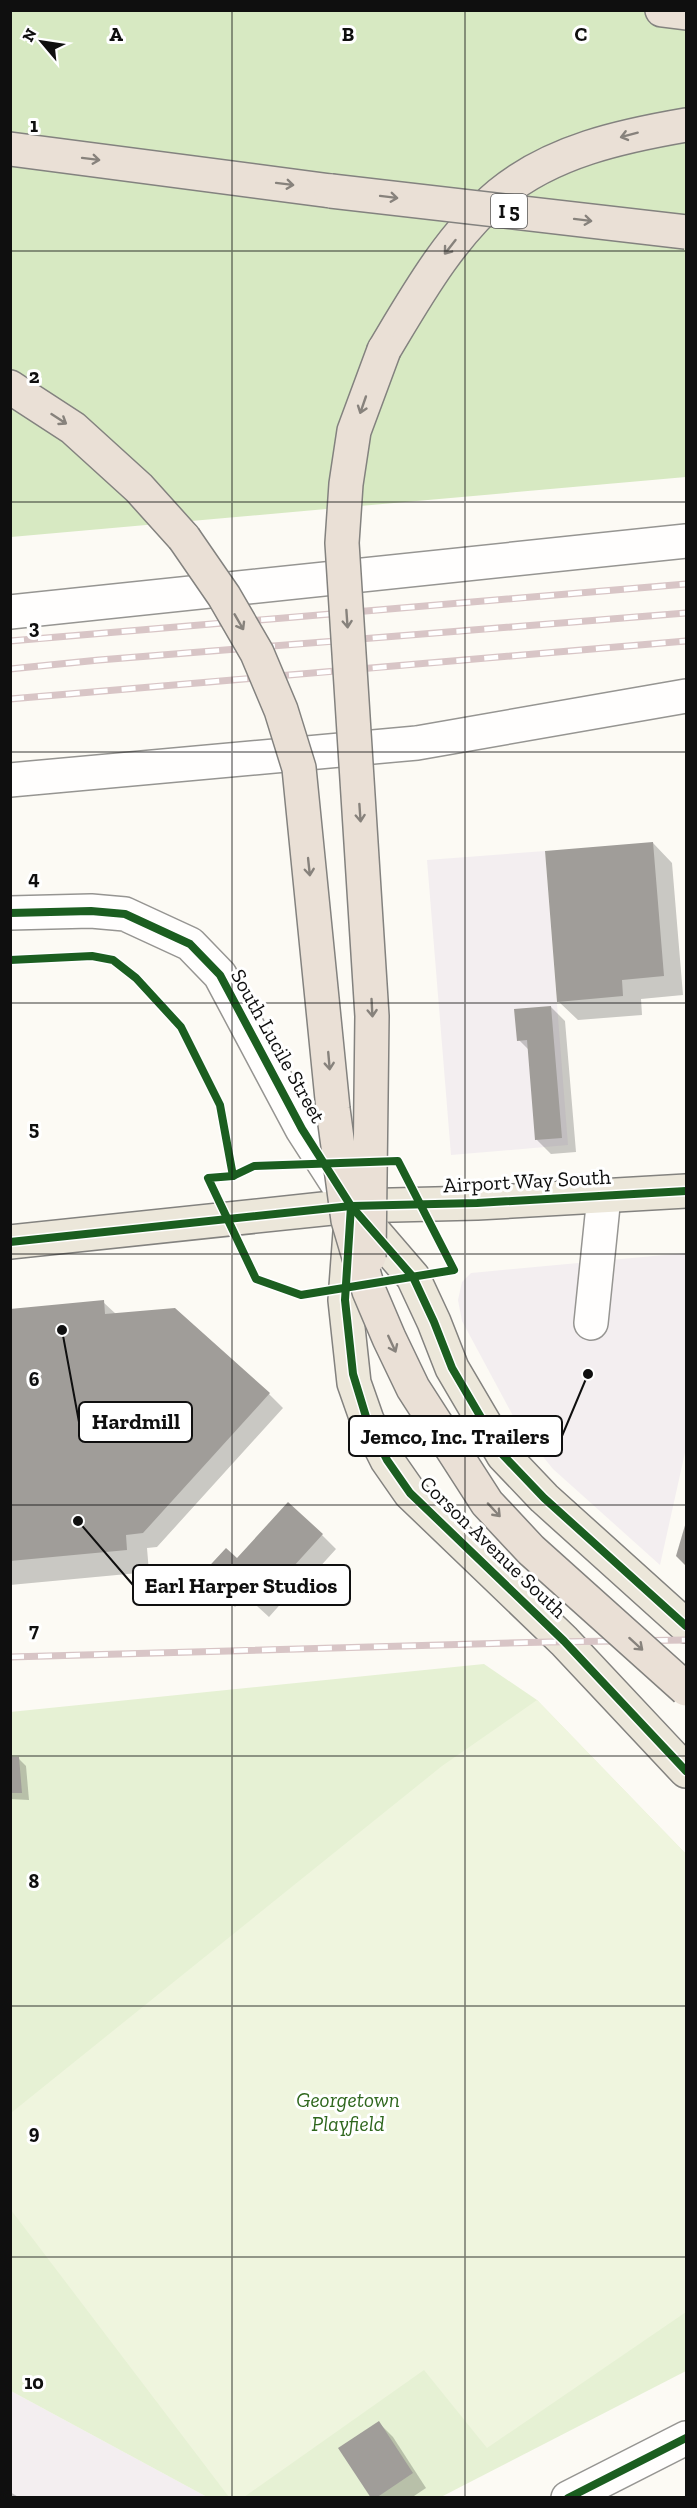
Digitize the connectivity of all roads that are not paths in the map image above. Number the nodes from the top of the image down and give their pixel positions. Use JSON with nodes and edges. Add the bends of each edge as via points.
{"nodes":[{"id":1,"x":662,"y":10,"type":"edge"},
{"id":2,"x":687,"y":14,"type":"edge"},
{"id":3,"x":687,"y":125,"type":"edge"},
{"id":4,"x":22,"y":150,"type":"edge"},
{"id":5,"x":687,"y":232,"type":"edge"},
{"id":6,"x":10,"y":387,"type":"edge"},
{"id":7,"x":687,"y":541,"type":"edge"},
{"id":8,"x":10,"y":612,"type":"edge"},
{"id":9,"x":687,"y":696,"type":"edge"},
{"id":10,"x":10,"y":780,"type":"edge"},
{"id":11,"x":10,"y":913,"type":"edge"},
{"id":12,"x":687,"y":1191,"type":"edge"},
{"id":13,"x":604,"y":1196,"type":"junction"},
{"id":14,"x":351,"y":1206,"type":"junction"},
{"id":15,"x":10,"y":1242,"type":"edge"},
{"id":16,"x":369,"y":1291,"type":"junction"},
{"id":17,"x":591,"y":1323,"type":"dead end"},
{"id":18,"x":684,"y":1622,"type":"edge"},
{"id":19,"x":687,"y":1689,"type":"edge"},
{"id":20,"x":687,"y":1771,"type":"edge"},
{"id":21,"x":687,"y":2438,"type":"edge"},
{"id":22,"x":568,"y":2498,"type":"edge"}],
"edges":[{"from":1,"to":2,"type":"highway"},
{"from":3,"to":16,"type":"highway","one_way":true,"bridge":true,"via":[[632,134],[582,150],[536,170],[500,194],[451,245],[384,351],[354,431],[342,543],[372,1016]]},
{"from":4,"to":5,"type":"highway","number":"I 5","one_way":true,"bridge":true},
{"from":6,"to":16,"type":"highway","one_way":true,"bridge":true,"via":[[73,428],[139,488],[184,538],[257,653],[281,710],[298,768],[348,1220]]},
{"from":7,"to":8,"type":"street"},
{"from":9,"to":10,"type":"street","via":[[417,743]]},
{"from":11,"to":14,"type":"street","name":"South Lucile Street","via":[[125,914],[190,944],[220,975],[297,1121]]},
{"from":12,"to":13,"type":"main road","name":"Airport Way South"},
{"from":13,"to":14,"type":"main road","name":"Airport Way South"},
{"from":13,"to":17,"type":"street"},
{"from":14,"to":15,"type":"main road","name":"Airport Way South"},
{"from":14,"to":18,"type":"main road","via":[[413,1277],[452,1368],[503,1455],[544,1498]]},
{"from":14,"to":20,"type":"main road","name":"Corson Avenue South","via":[[345,1300],[352,1374],[367,1420],[387,1460],[410,1493],[564,1641]]},
{"from":16,"to":19,"type":"highway","one_way":true,"bridge":true,"via":[[413,1388],[487,1503],[531,1550]]},
{"from":21,"to":22,"type":"street"}]}
